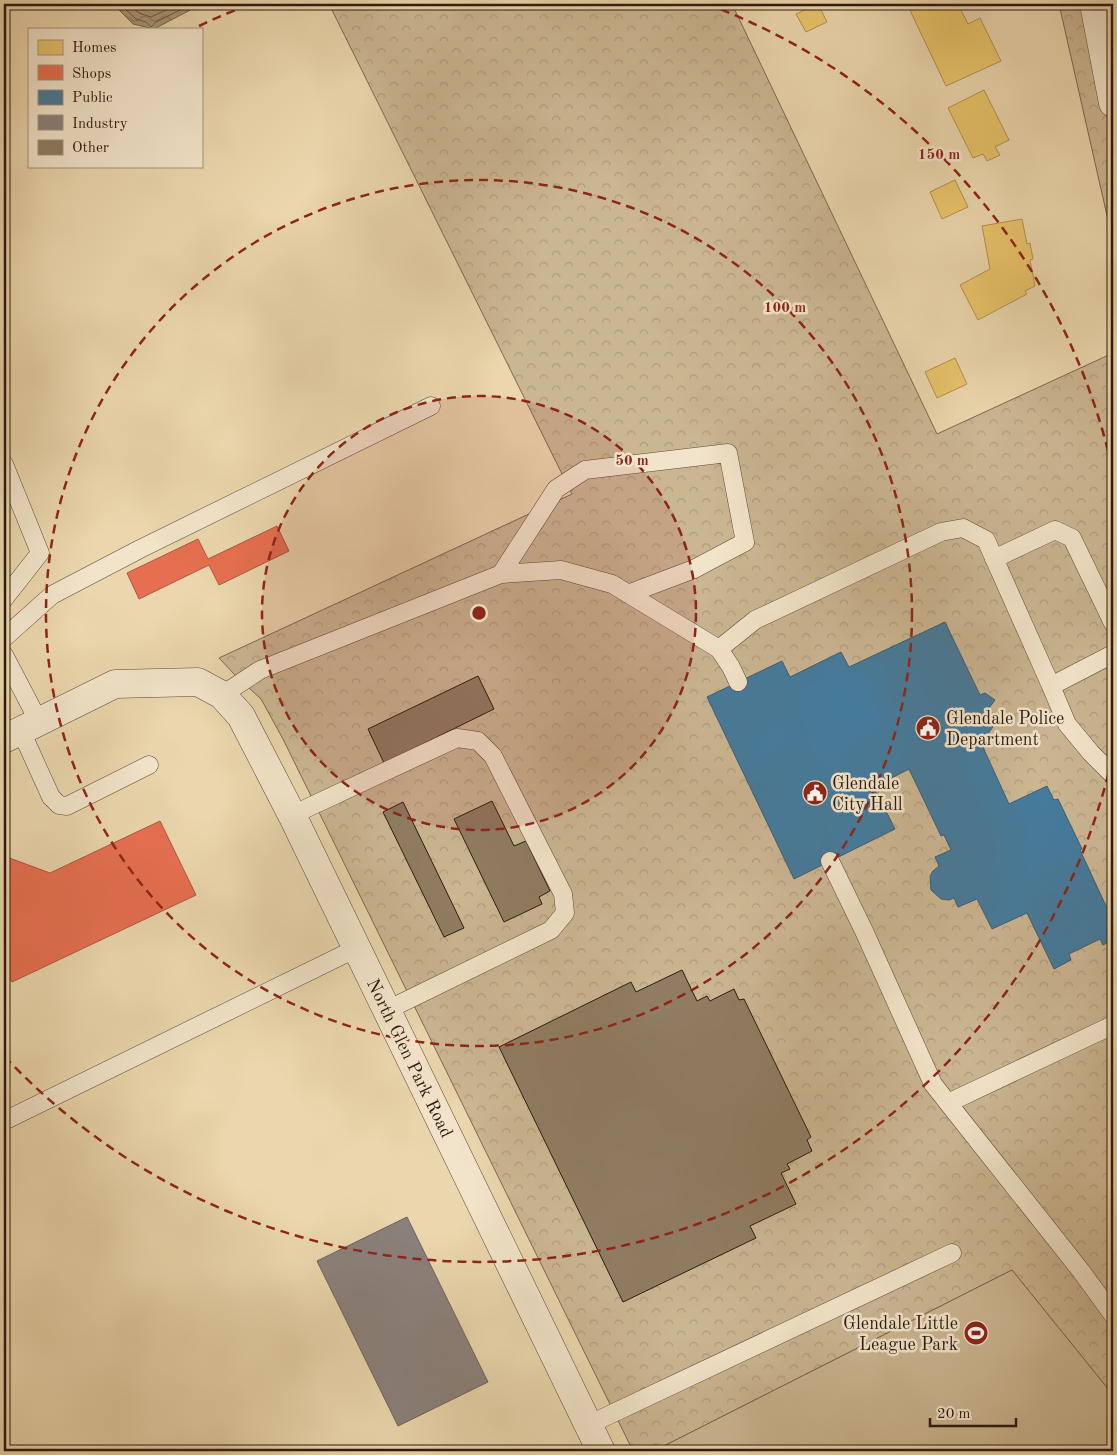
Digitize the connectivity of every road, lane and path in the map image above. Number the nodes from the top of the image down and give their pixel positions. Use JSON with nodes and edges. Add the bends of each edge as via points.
{"nodes":[{"id":1,"x":1094,"y":4,"type":"edge"},
{"id":2,"x":1113,"y":103,"type":"edge"},
{"id":3,"x":431,"y":406,"type":"dead end"},
{"id":4,"x":4,"y":464,"type":"edge"},
{"id":5,"x":994,"y":559,"type":"junction"},
{"id":6,"x":501,"y":574,"type":"junction"},
{"id":7,"x":628,"y":594,"type":"junction"},
{"id":8,"x":4,"y":599,"type":"edge"},
{"id":9,"x":1113,"y":623,"type":"edge"},
{"id":10,"x":5,"y":635,"type":"edge"},
{"id":11,"x":719,"y":649,"type":"junction"},
{"id":12,"x":1113,"y":654,"type":"edge"},
{"id":13,"x":4,"y":655,"type":"edge"},
{"id":14,"x":738,"y":682,"type":"dead end"},
{"id":15,"x":1051,"y":686,"type":"junction"},
{"id":16,"x":222,"y":695,"type":"junction"},
{"id":17,"x":21,"y":731,"type":"edge"},
{"id":18,"x":149,"y":765,"type":"dead end"},
{"id":19,"x":1113,"y":775,"type":"edge"},
{"id":20,"x":292,"y":815,"type":"junction"},
{"id":21,"x":830,"y":861,"type":"dead end"},
{"id":22,"x":357,"y":948,"type":"junction"},
{"id":23,"x":387,"y":1010,"type":"junction"},
{"id":24,"x":1113,"y":1025,"type":"edge"},
{"id":25,"x":948,"y":1103,"type":"junction"},
{"id":26,"x":4,"y":1121,"type":"edge"},
{"id":27,"x":952,"y":1253,"type":"dead end"},
{"id":28,"x":1113,"y":1315,"type":"edge"},
{"id":29,"x":588,"y":1425,"type":"junction"},
{"id":30,"x":601,"y":1451,"type":"edge"}],
"edges":[{"from":1,"to":2,"type":"street"},
{"from":3,"to":10,"type":"lane","via":[[52,595]]},
{"from":4,"to":8,"type":"lane","via":[[40,553]]},
{"from":5,"to":9,"type":"lane","via":[[1055,530],[1072,538]]},
{"from":5,"to":11,"type":"lane","via":[[986,540],[971,532],[963,528],[941,532],[755,620]]},
{"from":5,"to":15,"type":"lane"},
{"from":6,"to":7,"type":"lane","via":[[561,570],[612,584]]},
{"from":6,"to":7,"type":"lane","via":[[556,489],[585,470],[728,453],[745,542],[694,569]]},
{"from":6,"to":16,"type":"lane","via":[[260,670]]},
{"from":7,"to":11,"type":"lane"},
{"from":11,"to":14,"type":"lane"},
{"from":12,"to":15,"type":"lane"},
{"from":13,"to":17,"type":"lane"},
{"from":15,"to":19,"type":"lane","via":[[1067,724]]},
{"from":16,"to":17,"type":"street","name":"North Glen Park Road","via":[[198,682],[115,684]]},
{"from":16,"to":20,"type":"street","name":"North Glen Park Road","via":[[241,716]]},
{"from":17,"to":18,"type":"lane","via":[[51,797],[59,805],[67,806]]},
{"from":20,"to":22,"type":"street","name":"North Glen Park Road"},
{"from":20,"to":23,"type":"lane","via":[[457,738],[478,741],[493,756],[563,894],[565,913],[551,930]]},
{"from":21,"to":25,"type":"lane","via":[[932,1084]]},
{"from":22,"to":23,"type":"street","name":"North Glen Park Road"},
{"from":22,"to":26,"type":"lane"},
{"from":23,"to":29,"type":"street","name":"North Glen Park Road"},
{"from":24,"to":25,"type":"lane"},
{"from":25,"to":28,"type":"lane"},
{"from":27,"to":29,"type":"lane"},
{"from":29,"to":30,"type":"street","name":"North Glen Park Road"}]}
